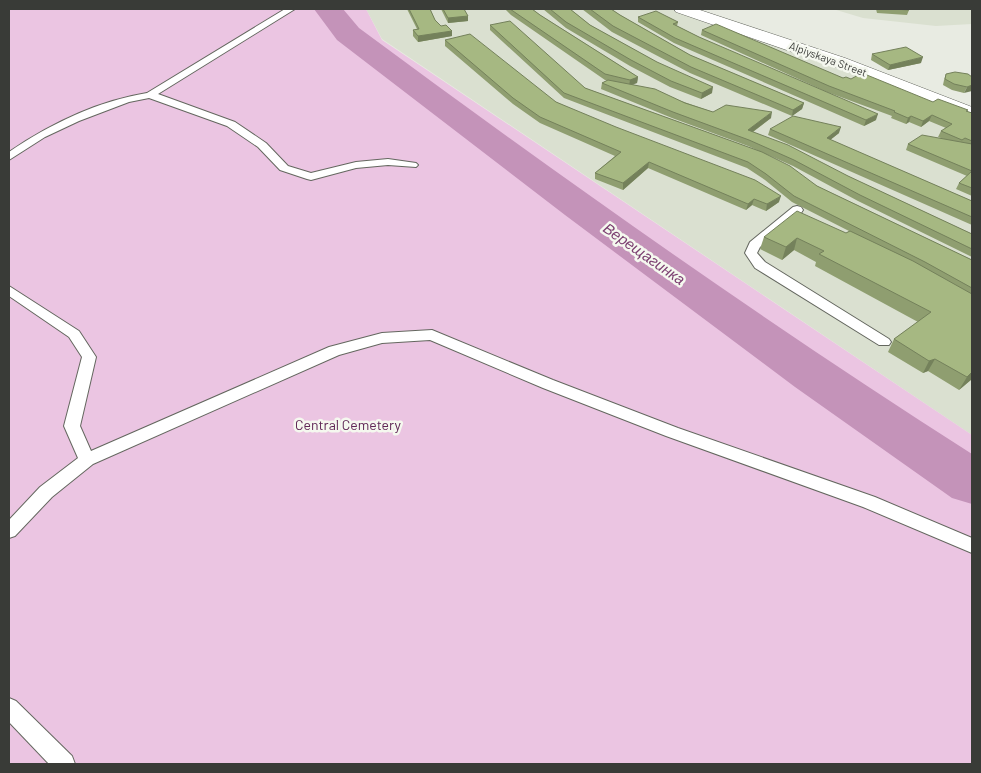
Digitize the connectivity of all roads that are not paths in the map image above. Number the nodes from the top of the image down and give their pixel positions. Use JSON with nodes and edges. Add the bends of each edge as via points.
{"nodes":[{"id":1,"x":291,"y":9,"type":"edge"},
{"id":2,"x":682,"y":9,"type":"edge"},
{"id":3,"x":150,"y":95,"type":"junction"},
{"id":4,"x":972,"y":113,"type":"edge"},
{"id":5,"x":9,"y":146,"type":"edge"},
{"id":6,"x":22,"y":148,"type":"junction"},
{"id":7,"x":9,"y":157,"type":"edge"},
{"id":8,"x":412,"y":165,"type":"dead end"},
{"id":9,"x":797,"y":210,"type":"edge"},
{"id":10,"x":9,"y":290,"type":"edge"},
{"id":11,"x":884,"y":342,"type":"dead end"},
{"id":12,"x":87,"y":460,"type":"junction"},
{"id":13,"x":9,"y":531,"type":"edge"},
{"id":14,"x":972,"y":546,"type":"edge"},
{"id":15,"x":9,"y":708,"type":"edge"},
{"id":16,"x":64,"y":764,"type":"edge"}],
"edges":[{"from":1,"to":3,"type":"lane"},
{"from":2,"to":4,"type":"street","name":"Alpiyskaya Street","via":[[839,62]]},
{"from":3,"to":6,"type":"lane","via":[[100,108],[41,135]]},
{"from":3,"to":8,"type":"lane","via":[[231,124],[262,146],[284,168],[311,177],[356,165],[388,162]]},
{"from":5,"to":6,"type":"lane"},
{"from":6,"to":7,"type":"lane"},
{"from":9,"to":11,"type":"lane","via":[[754,245],[751,253],[760,266]]},
{"from":10,"to":12,"type":"lane","via":[[74,334],[89,357],[72,426]]},
{"from":12,"to":13,"type":"lane","via":[[46,492]]},
{"from":12,"to":14,"type":"lane","via":[[334,351],[382,338],[432,335],[664,429],[869,502]]},
{"from":15,"to":16,"type":"lane"}]}
